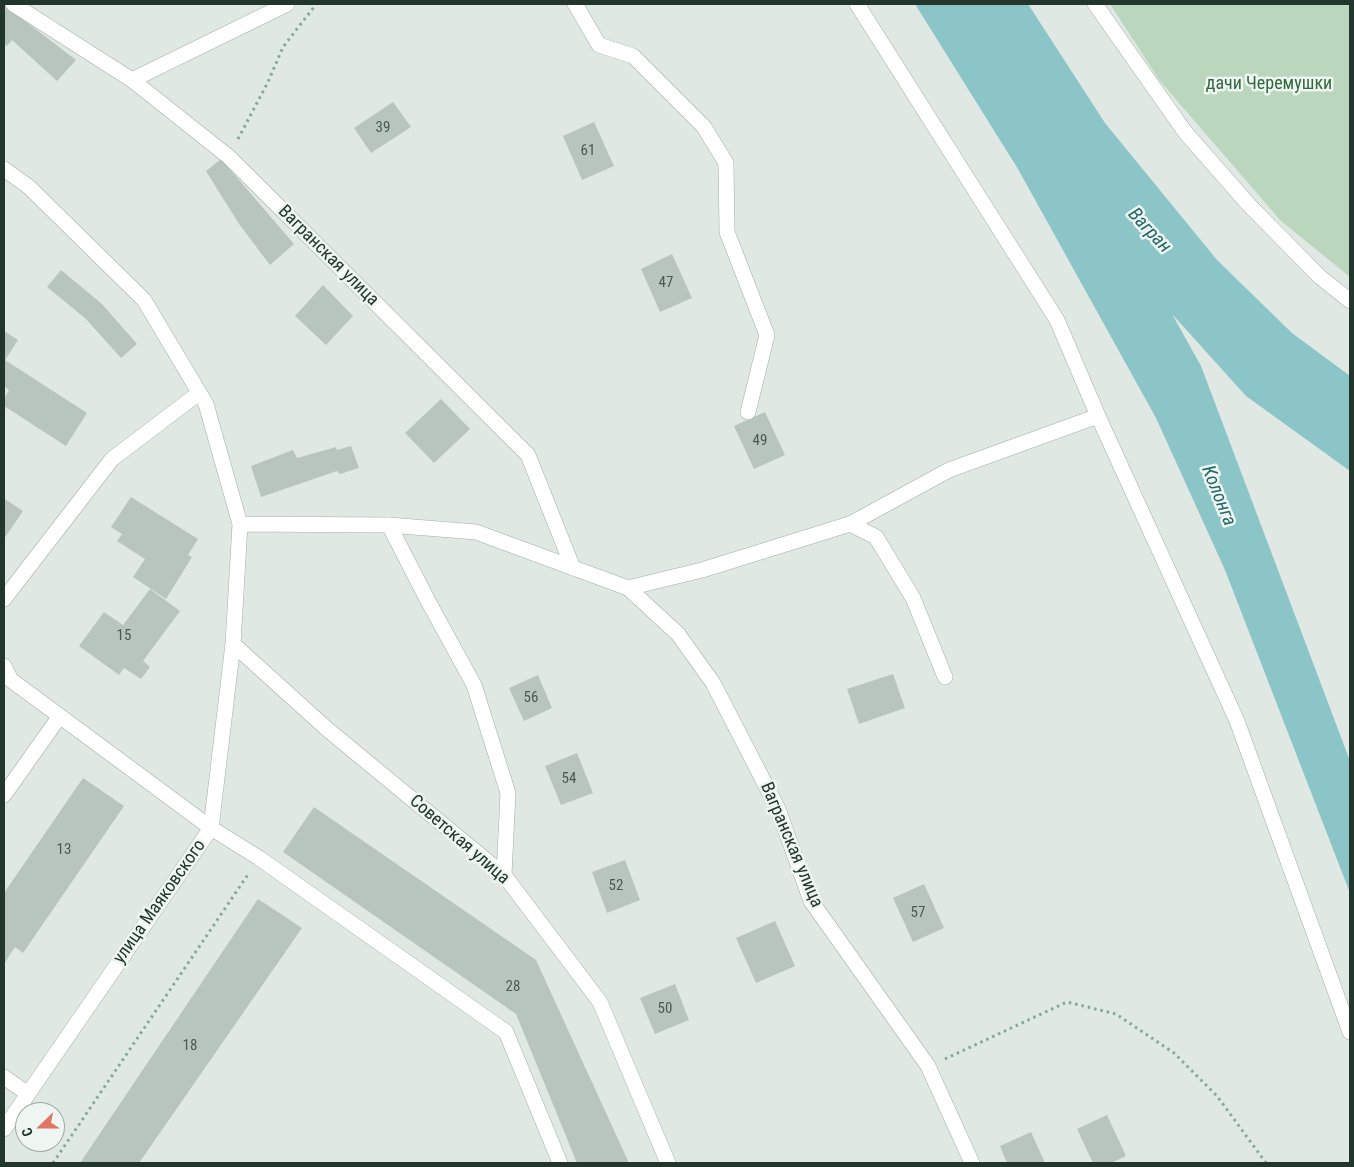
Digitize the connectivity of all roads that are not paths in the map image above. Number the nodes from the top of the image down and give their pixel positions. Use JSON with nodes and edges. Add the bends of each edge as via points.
{"nodes":[{"id":1,"x":13,"y":4,"type":"edge"},
{"id":2,"x":287,"y":4,"type":"edge"},
{"id":3,"x":575,"y":4,"type":"edge"},
{"id":4,"x":857,"y":4,"type":"edge"},
{"id":5,"x":1095,"y":4,"type":"edge"},
{"id":6,"x":132,"y":80,"type":"junction"},
{"id":7,"x":4,"y":169,"type":"edge"},
{"id":8,"x":1350,"y":301,"type":"edge"},
{"id":9,"x":199,"y":393,"type":"junction"},
{"id":10,"x":748,"y":412,"type":"dead end"},
{"id":11,"x":1098,"y":416,"type":"junction"},
{"id":12,"x":240,"y":524,"type":"junction"},
{"id":13,"x":850,"y":524,"type":"junction"},
{"id":14,"x":390,"y":525,"type":"junction"},
{"id":15,"x":573,"y":568,"type":"junction"},
{"id":16,"x":628,"y":588,"type":"junction"},
{"id":17,"x":4,"y":599,"type":"edge"},
{"id":18,"x":233,"y":644,"type":"junction"},
{"id":19,"x":4,"y":666,"type":"edge"},
{"id":20,"x":945,"y":677,"type":"dead end"},
{"id":21,"x":60,"y":716,"type":"junction"},
{"id":22,"x":4,"y":796,"type":"edge"},
{"id":23,"x":211,"y":828,"type":"junction"},
{"id":24,"x":504,"y":874,"type":"junction"},
{"id":25,"x":1350,"y":1032,"type":"edge"},
{"id":26,"x":4,"y":1077,"type":"edge"},
{"id":27,"x":28,"y":1094,"type":"junction"},
{"id":28,"x":4,"y":1129,"type":"edge"},
{"id":29,"x":560,"y":1163,"type":"edge"},
{"id":30,"x":668,"y":1163,"type":"edge"},
{"id":31,"x":972,"y":1163,"type":"edge"}],
"edges":[{"from":1,"to":6,"type":"street","name":"Вагранская улица"},
{"from":2,"to":6,"type":"street"},
{"from":3,"to":10,"type":"street","via":[[599,45],[633,56],[704,127],[726,163],[727,232],[767,335]]},
{"from":4,"to":11,"type":"street","via":[[1057,320]]},
{"from":5,"to":8,"type":"street","via":[[1185,132],[1300,258]]},
{"from":6,"to":15,"type":"street","name":"Вагранская улица","via":[[229,157],[528,455]]},
{"from":7,"to":9,"type":"street","name":"улица Маяковского","via":[[29,187],[144,300]]},
{"from":9,"to":12,"type":"street","name":"улица Маяковского","via":[[206,404]]},
{"from":9,"to":17,"type":"street","via":[[112,458]]},
{"from":11,"to":13,"type":"street","via":[[949,470]]},
{"from":11,"to":25,"type":"street","via":[[1237,721]]},
{"from":12,"to":14,"type":"street"},
{"from":12,"to":18,"type":"street","name":"улица Маяковского"},
{"from":13,"to":16,"type":"street","via":[[702,570]]},
{"from":13,"to":20,"type":"street","via":[[876,537],[913,598]]},
{"from":14,"to":15,"type":"street","via":[[476,532]]},
{"from":14,"to":24,"type":"street","via":[[474,686],[508,793]]},
{"from":15,"to":16,"type":"street"},
{"from":16,"to":31,"type":"street","name":"Вагранская улица","via":[[678,634],[713,683],[778,808],[811,901],[928,1066]]},
{"from":18,"to":23,"type":"street","name":"улица Маяковского"},
{"from":18,"to":24,"type":"street","name":"Советская улица","via":[[327,729]]},
{"from":19,"to":21,"type":"street","via":[[11,680]]},
{"from":21,"to":22,"type":"street"},
{"from":21,"to":23,"type":"street"},
{"from":23,"to":27,"type":"street","name":"улица Маяковского"},
{"from":23,"to":29,"type":"street","via":[[259,858],[506,1032]]},
{"from":24,"to":30,"type":"street","name":"Советская улица","via":[[600,1002]]},
{"from":26,"to":27,"type":"street"},
{"from":27,"to":28,"type":"street","name":"улица Маяковского"}]}
